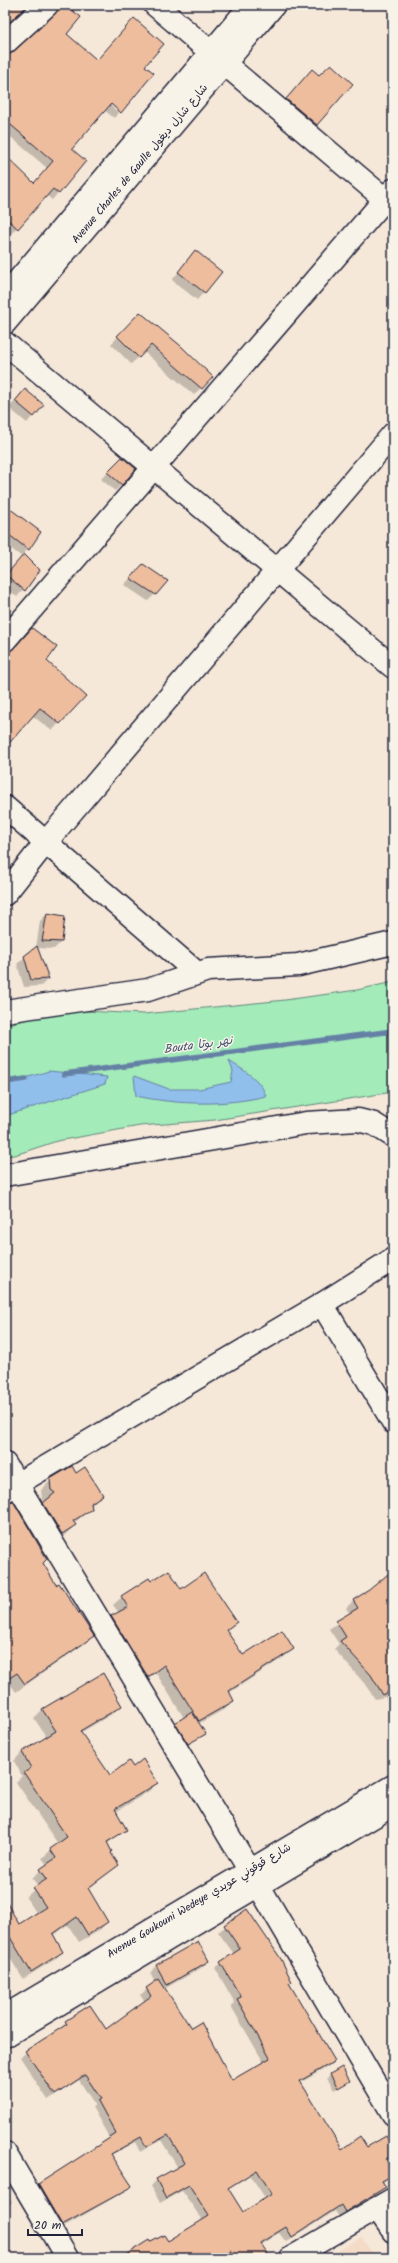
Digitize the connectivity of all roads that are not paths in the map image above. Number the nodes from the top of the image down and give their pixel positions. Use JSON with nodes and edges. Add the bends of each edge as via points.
{"nodes":[{"id":1,"x":47,"y":5,"type":"edge"},
{"id":2,"x":154,"y":5,"type":"edge"},
{"id":3,"x":251,"y":5,"type":"edge"},
{"id":4,"x":274,"y":5,"type":"edge"},
{"id":5,"x":5,"y":43,"type":"edge"},
{"id":6,"x":218,"y":58,"type":"junction"},
{"id":7,"x":390,"y":198,"type":"edge"},
{"id":8,"x":5,"y":296,"type":"edge"},
{"id":9,"x":5,"y":324,"type":"edge"},
{"id":10,"x":5,"y":343,"type":"edge"},
{"id":11,"x":393,"y":434,"type":"edge"},
{"id":12,"x":155,"y":467,"type":"junction"},
{"id":13,"x":276,"y":569,"type":"junction"},
{"id":14,"x":5,"y":640,"type":"edge"},
{"id":15,"x":393,"y":667,"type":"edge"},
{"id":16,"x":5,"y":807,"type":"edge"},
{"id":17,"x":46,"y":842,"type":"junction"},
{"id":18,"x":5,"y":894,"type":"edge"},
{"id":19,"x":393,"y":943,"type":"edge"},
{"id":20,"x":197,"y":973,"type":"junction"},
{"id":21,"x":5,"y":1011,"type":"edge"},
{"id":22,"x":393,"y":1136,"type":"edge"},
{"id":23,"x":5,"y":1174,"type":"edge"},
{"id":24,"x":393,"y":1259,"type":"edge"},
{"id":25,"x":322,"y":1304,"type":"junction"},
{"id":26,"x":393,"y":1422,"type":"edge"},
{"id":27,"x":5,"y":1464,"type":"edge"},
{"id":28,"x":11,"y":1488,"type":"edge"},
{"id":29,"x":393,"y":1786,"type":"edge"},
{"id":30,"x":393,"y":1805,"type":"edge"},
{"id":31,"x":254,"y":1878,"type":"junction"},
{"id":32,"x":5,"y":2016,"type":"edge"},
{"id":33,"x":5,"y":2036,"type":"edge"},
{"id":34,"x":393,"y":2114,"type":"edge"},
{"id":35,"x":5,"y":2153,"type":"edge"},
{"id":36,"x":385,"y":2204,"type":"edge"},
{"id":37,"x":393,"y":2231,"type":"edge"},
{"id":38,"x":67,"y":2258,"type":"edge"},
{"id":39,"x":291,"y":2258,"type":"edge"}],
"edges":[{"from":1,"to":5,"type":"street"},
{"from":2,"to":6,"type":"street"},
{"from":3,"to":6,"type":"street","name":"Avenue Charles de Gaulle شارع شارل ديغول"},
{"from":4,"to":6,"type":"street","name":"Avenue Charles de Gaulle شارع شارل ديغول"},
{"from":6,"to":7,"type":"street"},
{"from":6,"to":8,"type":"street","name":"Avenue Charles de Gaulle شارع شارل ديغول"},
{"from":6,"to":9,"type":"street","name":"Avenue Charles de Gaulle شارع شارل ديغول"},
{"from":7,"to":12,"type":"street","via":[[315,278]]},
{"from":10,"to":12,"type":"street"},
{"from":11,"to":13,"type":"street"},
{"from":12,"to":13,"type":"street"},
{"from":12,"to":14,"type":"street"},
{"from":13,"to":15,"type":"street"},
{"from":13,"to":17,"type":"street"},
{"from":16,"to":17,"type":"street"},
{"from":17,"to":18,"type":"street"},
{"from":17,"to":20,"type":"street"},
{"from":19,"to":20,"type":"street","via":[[298,965],[208,970]]},
{"from":20,"to":21,"type":"street","via":[[148,990]]},
{"from":22,"to":23,"type":"street","via":[[374,1124],[358,1120],[306,1123]]},
{"from":24,"to":25,"type":"street"},
{"from":25,"to":26,"type":"street"},
{"from":25,"to":28,"type":"street"},
{"from":27,"to":28,"type":"street"},
{"from":28,"to":31,"type":"street"},
{"from":29,"to":31,"type":"street","name":"Avenue Goukouni Wedeye شارع قوقوني عويدي"},
{"from":30,"to":31,"type":"street","name":"Avenue Goukouni Wedeye شارع قوقوني عويدي"},
{"from":31,"to":32,"type":"street","name":"Avenue Goukouni Wedeye شارع قوقوني عويدي"},
{"from":31,"to":33,"type":"street","name":"Avenue Goukouni Wedeye شارع قوقوني عويدي"},
{"from":31,"to":34,"type":"street"},
{"from":35,"to":38,"type":"street"},
{"from":36,"to":37,"type":"street"},
{"from":36,"to":39,"type":"street"}]}
